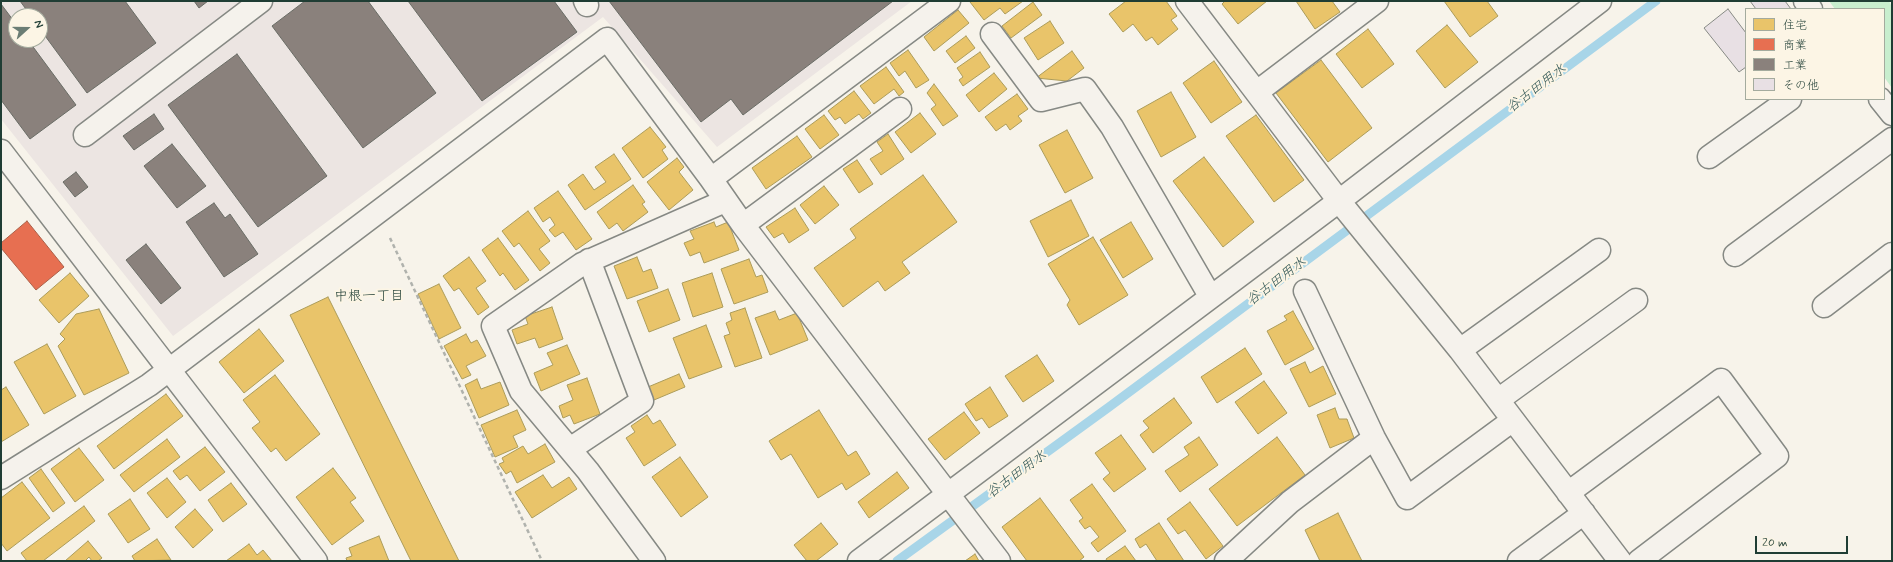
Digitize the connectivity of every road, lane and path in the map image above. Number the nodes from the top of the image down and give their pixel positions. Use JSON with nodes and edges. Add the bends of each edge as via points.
{"nodes":[{"id":1,"x":261,"y":1,"type":"edge"},
{"id":2,"x":949,"y":1,"type":"edge"},
{"id":3,"x":1377,"y":1,"type":"edge"},
{"id":4,"x":1600,"y":1,"type":"edge"},
{"id":5,"x":1192,"y":3,"type":"edge"},
{"id":6,"x":992,"y":34,"type":"dead end"},
{"id":7,"x":1257,"y":92,"type":"junction"},
{"id":8,"x":1789,"y":100,"type":"edge"},
{"id":9,"x":1881,"y":100,"type":"edge"},
{"id":10,"x":900,"y":109,"type":"dead end"},
{"id":11,"x":1892,"y":114,"type":"edge"},
{"id":12,"x":85,"y":135,"type":"dead end"},
{"id":13,"x":1892,"y":139,"type":"edge"},
{"id":14,"x":1,"y":151,"type":"edge"},
{"id":15,"x":1709,"y":157,"type":"dead end"},
{"id":16,"x":711,"y":179,"type":"junction"},
{"id":17,"x":726,"y":201,"type":"junction"},
{"id":18,"x":1339,"y":201,"type":"junction"},
{"id":19,"x":378,"y":212,"type":"junction"},
{"id":20,"x":743,"y":226,"type":"junction"},
{"id":21,"x":1598,"y":250,"type":"dead end"},
{"id":22,"x":1892,"y":254,"type":"edge"},
{"id":23,"x":1735,"y":255,"type":"dead end"},
{"id":24,"x":589,"y":260,"type":"junction"},
{"id":25,"x":1305,"y":291,"type":"dead end"},
{"id":26,"x":1210,"y":296,"type":"junction"},
{"id":27,"x":1636,"y":300,"type":"dead end"},
{"id":28,"x":1824,"y":306,"type":"dead end"},
{"id":29,"x":1460,"y":350,"type":"junction"},
{"id":30,"x":169,"y":371,"type":"junction"},
{"id":31,"x":1498,"y":400,"type":"junction"},
{"id":32,"x":1513,"y":420,"type":"junction"},
{"id":33,"x":1374,"y":438,"type":"junction"},
{"id":34,"x":570,"y":449,"type":"junction"},
{"id":35,"x":1,"y":478,"type":"edge"},
{"id":36,"x":1568,"y":493,"type":"junction"},
{"id":37,"x":948,"y":494,"type":"junction"},
{"id":38,"x":1584,"y":514,"type":"junction"},
{"id":39,"x":316,"y":561,"type":"edge"},
{"id":40,"x":542,"y":561,"type":"edge"},
{"id":41,"x":654,"y":561,"type":"edge"},
{"id":42,"x":858,"y":561,"type":"edge"},
{"id":43,"x":999,"y":561,"type":"edge"},
{"id":44,"x":1226,"y":561,"type":"edge"},
{"id":45,"x":1519,"y":561,"type":"edge"},
{"id":46,"x":1620,"y":561,"type":"edge"},
{"id":47,"x":1639,"y":561,"type":"edge"}],
"edges":[{"from":1,"to":12,"type":"street"},
{"from":2,"to":16,"type":"street"},
{"from":3,"to":7,"type":"street"},
{"from":4,"to":18,"type":"street"},
{"from":5,"to":7,"type":"street"},
{"from":6,"to":26,"type":"street","via":[[1041,100],[1085,89],[1112,127]]},
{"from":7,"to":18,"type":"street"},
{"from":8,"to":15,"type":"street"},
{"from":9,"to":11,"type":"street"},
{"from":10,"to":20,"type":"street"},
{"from":13,"to":23,"type":"street"},
{"from":14,"to":30,"type":"street"},
{"from":16,"to":17,"type":"street"},
{"from":16,"to":19,"type":"street","via":[[607,39]]},
{"from":17,"to":20,"type":"street"},
{"from":17,"to":24,"type":"street"},
{"from":18,"to":26,"type":"street"},
{"from":18,"to":29,"type":"street"},
{"from":19,"to":30,"type":"street"},
{"from":19,"to":40,"type":"path"},
{"from":20,"to":37,"type":"street"},
{"from":21,"to":29,"type":"street"},
{"from":22,"to":28,"type":"street"},
{"from":24,"to":34,"type":"street","via":[[642,400]]},
{"from":24,"to":34,"type":"street","via":[[493,326],[521,391]]},
{"from":25,"to":33,"type":"street"},
{"from":26,"to":37,"type":"street"},
{"from":27,"to":31,"type":"street"},
{"from":29,"to":31,"type":"street"},
{"from":30,"to":35,"type":"street"},
{"from":30,"to":39,"type":"street"},
{"from":31,"to":32,"type":"street"},
{"from":32,"to":33,"type":"street","via":[[1407,498]]},
{"from":32,"to":36,"type":"street"},
{"from":33,"to":44,"type":"street","via":[[1290,502]]},
{"from":34,"to":41,"type":"street"},
{"from":36,"to":38,"type":"street"},
{"from":36,"to":47,"type":"street","via":[[1721,380],[1777,456]]},
{"from":37,"to":42,"type":"street"},
{"from":37,"to":43,"type":"street"},
{"from":38,"to":45,"type":"street"},
{"from":38,"to":46,"type":"street"}]}
